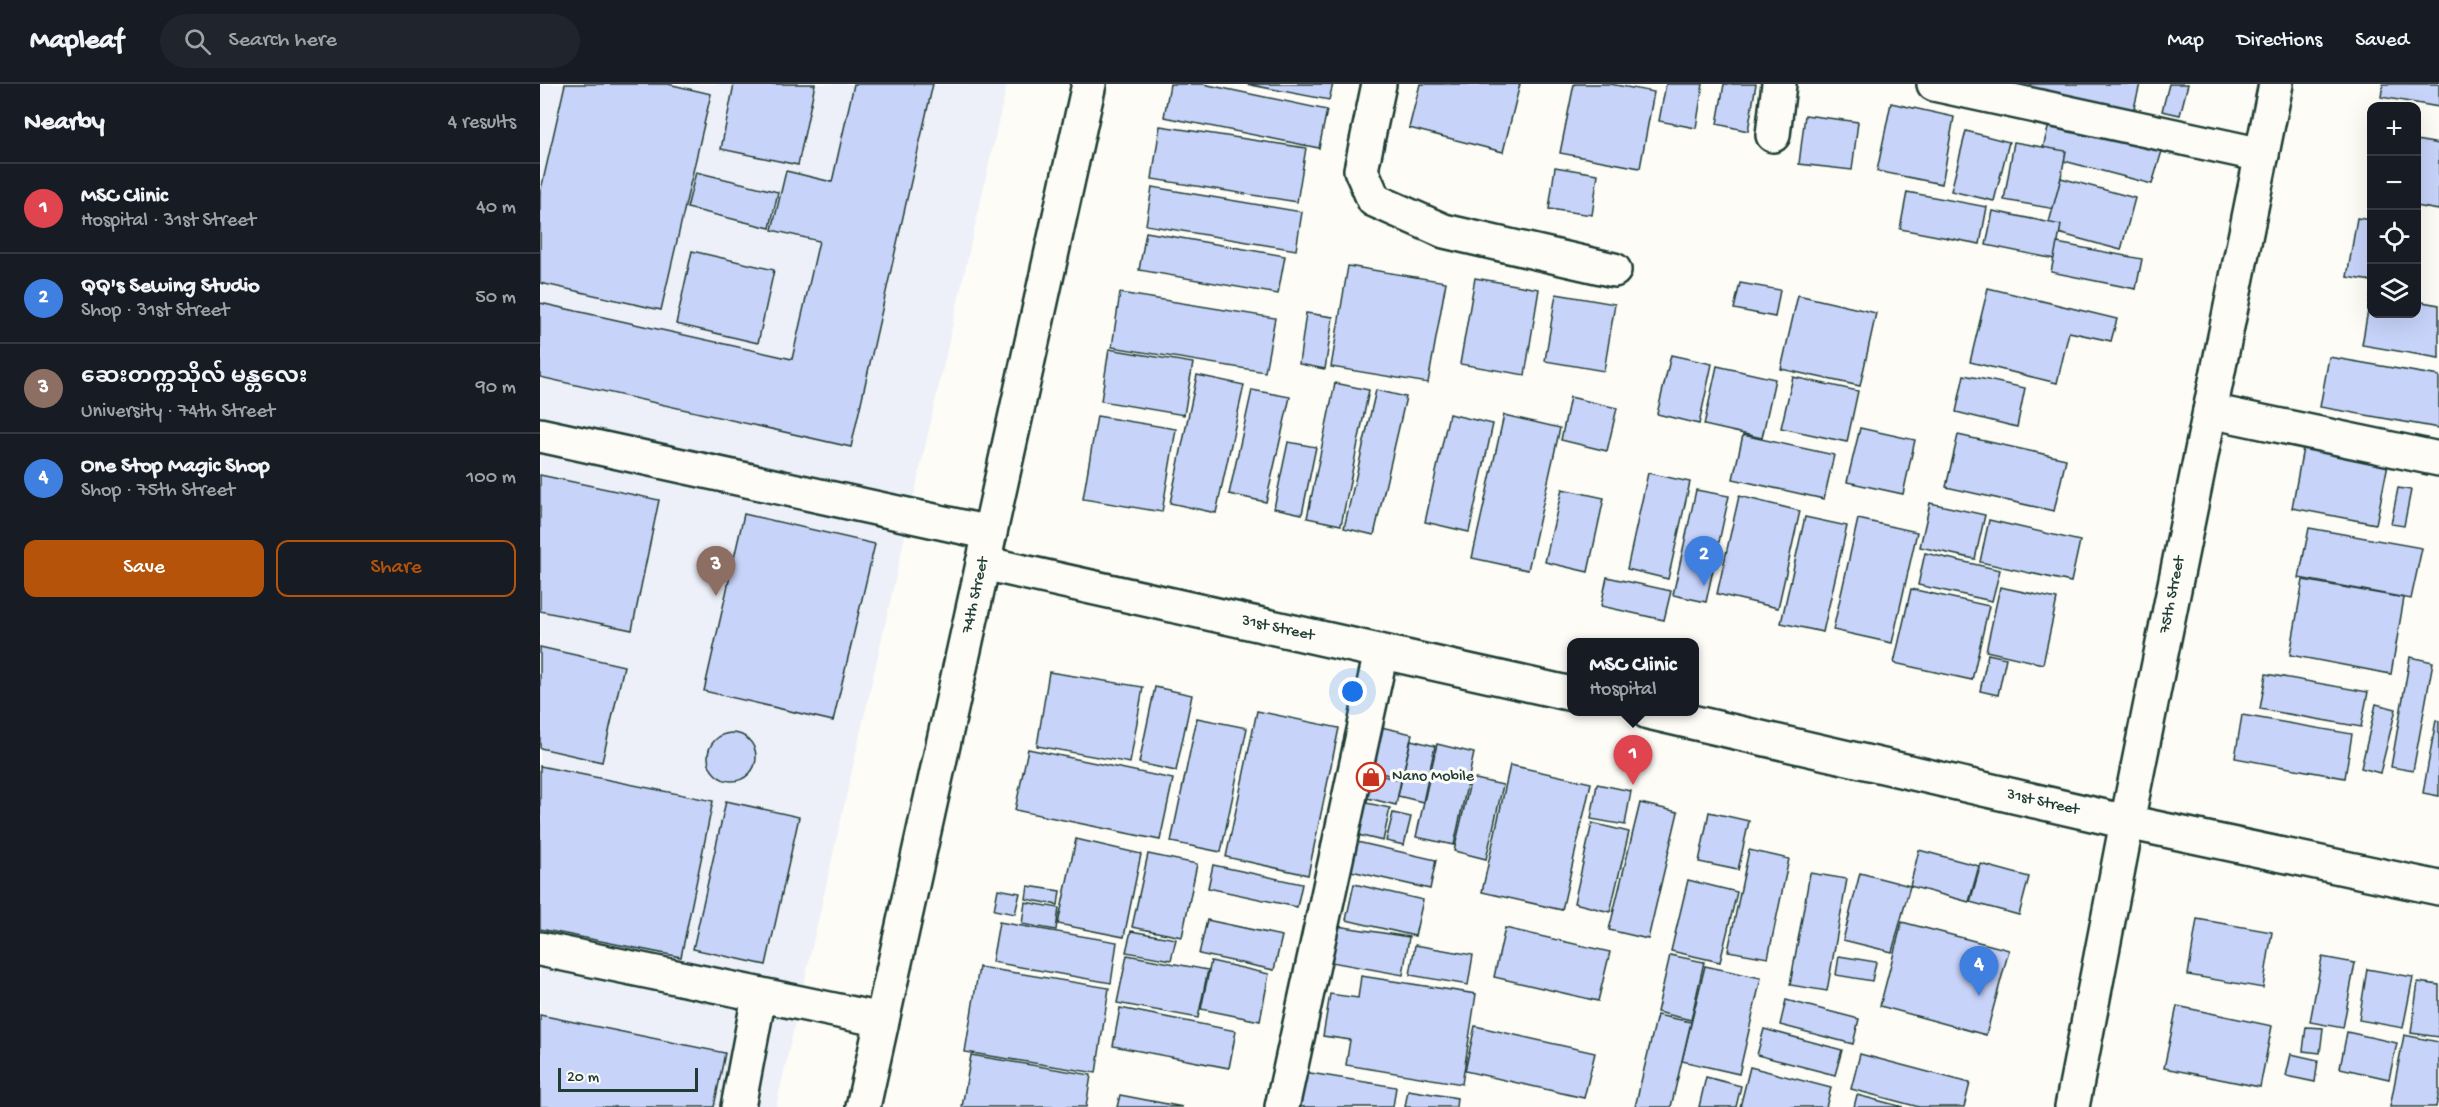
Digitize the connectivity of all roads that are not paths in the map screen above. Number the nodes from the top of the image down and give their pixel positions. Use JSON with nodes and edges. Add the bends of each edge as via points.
{"nodes":[{"id":1,"x":1089,"y":84,"type":"edge"},
{"id":2,"x":1379,"y":84,"type":"edge"},
{"id":3,"x":1779,"y":84,"type":"edge"},
{"id":4,"x":1934,"y":84,"type":"edge"},
{"id":5,"x":2276,"y":84,"type":"edge"},
{"id":6,"x":1773,"y":135,"type":"dead end"},
{"id":7,"x":2262,"y":155,"type":"junction"},
{"id":8,"x":1614,"y":270,"type":"dead end"},
{"id":9,"x":2211,"y":411,"type":"junction"},
{"id":10,"x":540,"y":435,"type":"edge"},
{"id":11,"x":2439,"y":459,"type":"edge"},
{"id":12,"x":987,"y":548,"type":"junction"},
{"id":13,"x":1381,"y":652,"type":"junction"},
{"id":14,"x":1567,"y":693,"type":"edge"},
{"id":15,"x":1670,"y":716,"type":"edge"},
{"id":16,"x":2127,"y":822,"type":"junction"},
{"id":17,"x":2439,"y":888,"type":"edge"},
{"id":18,"x":540,"y":949,"type":"edge"},
{"id":19,"x":759,"y":996,"type":"junction"},
{"id":20,"x":882,"y":1020,"type":"junction"},
{"id":21,"x":738,"y":1107,"type":"edge"},
{"id":22,"x":863,"y":1107,"type":"edge"},
{"id":23,"x":1282,"y":1107,"type":"edge"},
{"id":24,"x":2072,"y":1107,"type":"edge"}],
"edges":[{"from":1,"to":12,"type":"street","name":"74th Street"},
{"from":2,"to":8,"type":"street","via":[[1361,170],[1374,200],[1444,231]]},
{"from":3,"to":6,"type":"street"},
{"from":4,"to":7,"type":"street"},
{"from":5,"to":7,"type":"street","name":"75th Street"},
{"from":7,"to":9,"type":"street","name":"75th Street"},
{"from":9,"to":11,"type":"street"},
{"from":9,"to":16,"type":"street","name":"75th Street"},
{"from":10,"to":12,"type":"street","name":"31st Street"},
{"from":12,"to":13,"type":"street","name":"31st Street"},
{"from":12,"to":20,"type":"street","name":"74th Street"},
{"from":13,"to":14,"type":"street","name":"31st Street"},
{"from":13,"to":23,"type":"street"},
{"from":15,"to":16,"type":"street","name":"31st Street"},
{"from":16,"to":17,"type":"street","name":"31st Street"},
{"from":16,"to":24,"type":"street","name":"75th Street"},
{"from":18,"to":19,"type":"street"},
{"from":19,"to":20,"type":"street"},
{"from":19,"to":21,"type":"street"},
{"from":20,"to":22,"type":"street","name":"74th Street"}]}
